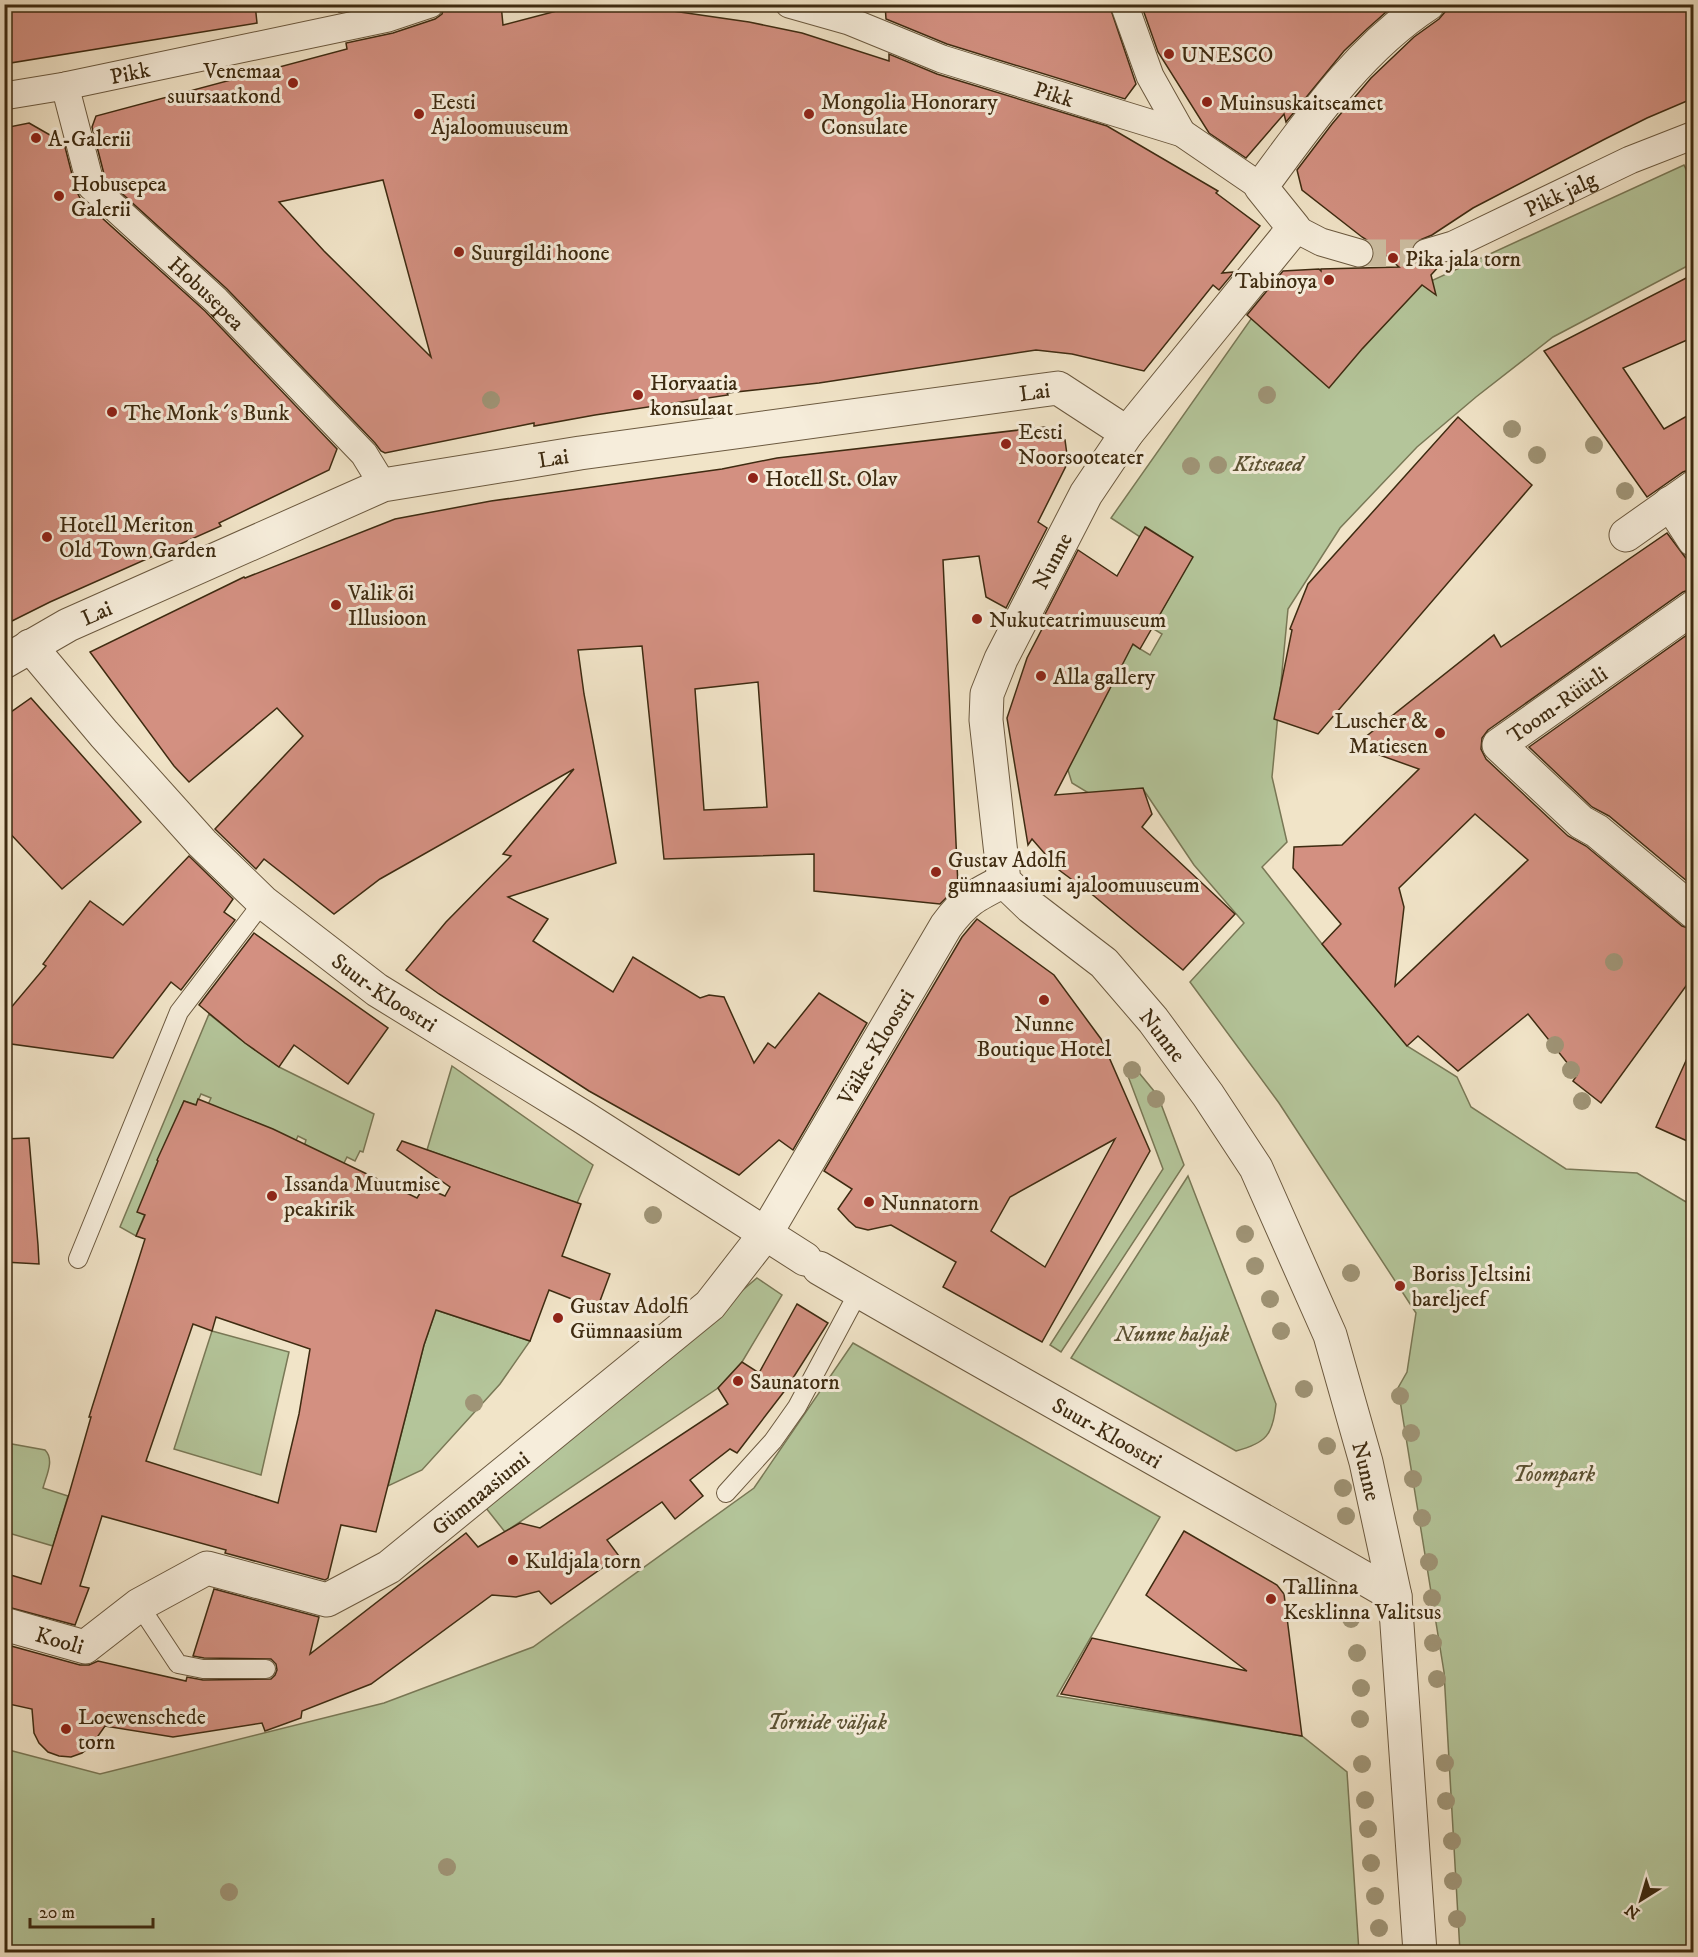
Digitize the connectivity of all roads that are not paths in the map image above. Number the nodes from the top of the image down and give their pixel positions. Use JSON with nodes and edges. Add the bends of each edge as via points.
{"nodes":[{"id":1,"x":430,"y":4,"type":"edge"},
{"id":2,"x":789,"y":4,"type":"edge"},
{"id":3,"x":1124,"y":4,"type":"edge"},
{"id":4,"x":1428,"y":4,"type":"edge"},
{"id":5,"x":852,"y":13,"type":"edge"},
{"id":6,"x":65,"y":86,"type":"junction"},
{"id":7,"x":4,"y":96,"type":"edge"},
{"id":8,"x":1182,"y":133,"type":"junction"},
{"id":9,"x":1694,"y":135,"type":"edge"},
{"id":10,"x":1261,"y":187,"type":"junction"},
{"id":11,"x":1294,"y":228,"type":"junction"},
{"id":12,"x":1359,"y":253,"type":"tunnel mouth"},
{"id":13,"x":1426,"y":253,"type":"tunnel mouth"},
{"id":14,"x":1127,"y":433,"type":"junction"},
{"id":15,"x":383,"y":485,"type":"junction"},
{"id":16,"x":1682,"y":495,"type":"edge"},
{"id":17,"x":1626,"y":535,"type":"dead end"},
{"id":18,"x":1694,"y":540,"type":"edge"},
{"id":19,"x":1694,"y":607,"type":"edge"},
{"id":20,"x":17,"y":654,"type":"edge"},
{"id":21,"x":1004,"y":881,"type":"junction"},
{"id":22,"x":263,"y":902,"type":"junction"},
{"id":23,"x":1694,"y":912,"type":"edge"},
{"id":24,"x":766,"y":1233,"type":"junction"},
{"id":25,"x":78,"y":1259,"type":"dead end"},
{"id":26,"x":859,"y":1291,"type":"junction"},
{"id":27,"x":726,"y":1493,"type":"dead end"},
{"id":28,"x":1395,"y":1596,"type":"junction"},
{"id":29,"x":139,"y":1605,"type":"junction"},
{"id":30,"x":4,"y":1624,"type":"edge"},
{"id":31,"x":266,"y":1669,"type":"dead end"},
{"id":32,"x":1420,"y":1953,"type":"edge"}],
"edges":[{"from":1,"to":6,"type":"street","name":"Pikk","via":[[388,18]]},
{"from":2,"to":5,"type":"street","name":"Pikk"},
{"from":3,"to":8,"type":"street","via":[[1150,76]]},
{"from":4,"to":10,"type":"street","via":[[1402,21],[1336,89]]},
{"from":5,"to":8,"type":"street","name":"Pikk","via":[[942,59]]},
{"from":6,"to":7,"type":"street","name":"Pikk"},
{"from":6,"to":15,"type":"street","name":"Hobusepea","via":[[91,186],[216,300],[364,454]]},
{"from":8,"to":10,"type":"street","name":"Pikk"},
{"from":9,"to":13,"type":"street","name":"Pikk jalg","via":[[1630,160],[1453,245]]},
{"from":10,"to":11,"type":"street","name":"Pikk"},
{"from":11,"to":12,"type":"street","via":[[1321,243]]},
{"from":11,"to":14,"type":"street","name":"Nunne"},
{"from":14,"to":15,"type":"street","name":"Lai","via":[[1058,388],[580,453]]},
{"from":14,"to":21,"type":"street","name":"Nunne","via":[[1068,526],[987,694],[986,720]]},
{"from":15,"to":20,"type":"street","name":"Lai","via":[[68,625]]},
{"from":16,"to":17,"type":"street"},
{"from":16,"to":18,"type":"street"},
{"from":19,"to":23,"type":"street","name":"Toom-Rüütli","via":[[1498,745],[1581,822]]},
{"from":20,"to":22,"type":"street","name":"Suur-Kloostri","via":[[104,734],[202,843]]},
{"from":21,"to":24,"type":"street","name":"Väike-Kloostri","via":[[974,896],[946,926]]},
{"from":21,"to":28,"type":"street","name":"Nunne","via":[[1104,963],[1167,1039],[1256,1168],[1330,1335],[1366,1462]]},
{"from":22,"to":24,"type":"street","name":"Suur-Kloostri","via":[[377,990]]},
{"from":22,"to":25,"type":"lane","via":[[179,1012]]},
{"from":24,"to":26,"type":"street","name":"Suur-Kloostri"},
{"from":24,"to":29,"type":"street","name":"Gümnaasiumi","via":[[710,1305],[389,1567],[327,1600],[207,1568]]},
{"from":26,"to":27,"type":"lane","via":[[797,1407],[773,1441]]},
{"from":26,"to":28,"type":"street","name":"Suur-Kloostri"},
{"from":28,"to":32,"type":"street","name":"Nunne"},
{"from":29,"to":30,"type":"street","name":"Kooli","via":[[85,1647]]},
{"from":29,"to":31,"type":"lane","via":[[178,1664],[203,1669]]}]}
